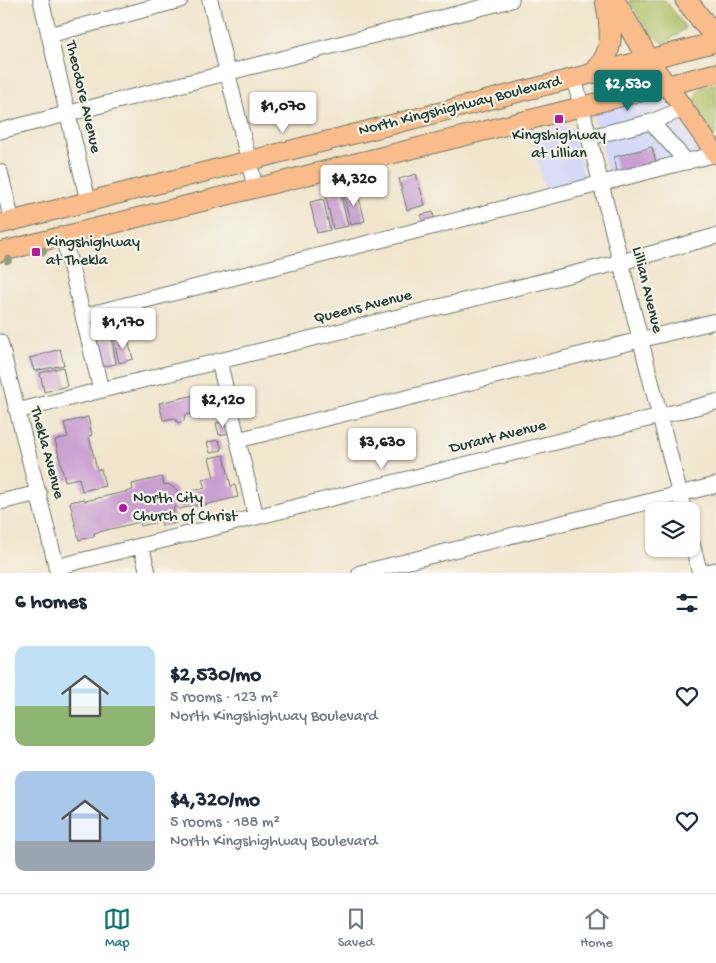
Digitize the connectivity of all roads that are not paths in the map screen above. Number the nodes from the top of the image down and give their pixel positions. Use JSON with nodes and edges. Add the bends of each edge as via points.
{"nodes":[{"id":1,"x":41,"y":0,"type":"edge"},
{"id":2,"x":180,"y":0,"type":"edge"},
{"id":3,"x":210,"y":0,"type":"edge"},
{"id":4,"x":511,"y":0,"type":"edge"},
{"id":5,"x":606,"y":0,"type":"edge"},
{"id":6,"x":614,"y":0,"type":"edge"},
{"id":7,"x":686,"y":0,"type":"edge"},
{"id":8,"x":49,"y":35,"type":"junction"},
{"id":9,"x":716,"y":38,"type":"edge"},
{"id":10,"x":716,"y":42,"type":"edge"},
{"id":11,"x":648,"y":59,"type":"junction"},
{"id":12,"x":595,"y":72,"type":"junction"},
{"id":13,"x":227,"y":74,"type":"junction"},
{"id":14,"x":708,"y":75,"type":"edge"},
{"id":15,"x":574,"y":78,"type":"junction"},
{"id":16,"x":667,"y":86,"type":"junction"},
{"id":17,"x":582,"y":105,"type":"junction"},
{"id":18,"x":684,"y":109,"type":"junction"},
{"id":19,"x":68,"y":114,"type":"junction"},
{"id":20,"x":651,"y":122,"type":"junction"},
{"id":21,"x":0,"y":131,"type":"edge"},
{"id":22,"x":590,"y":137,"type":"junction"},
{"id":23,"x":716,"y":154,"type":"edge"},
{"id":24,"x":248,"y":161,"type":"junction"},
{"id":25,"x":687,"y":162,"type":"junction"},
{"id":26,"x":0,"y":172,"type":"edge"},
{"id":27,"x":602,"y":185,"type":"junction"},
{"id":28,"x":255,"y":187,"type":"junction"},
{"id":29,"x":88,"y":201,"type":"junction"},
{"id":30,"x":6,"y":222,"type":"edge"},
{"id":31,"x":63,"y":236,"type":"junction"},
{"id":32,"x":716,"y":236,"type":"edge"},
{"id":33,"x":0,"y":252,"type":"edge"},
{"id":34,"x":621,"y":262,"type":"junction"},
{"id":35,"x":83,"y":316,"type":"junction"},
{"id":36,"x":716,"y":321,"type":"edge"},
{"id":37,"x":641,"y":340,"type":"junction"},
{"id":38,"x":0,"y":342,"type":"edge"},
{"id":39,"x":219,"y":361,"type":"junction"},
{"id":40,"x":4,"y":376,"type":"edge"},
{"id":41,"x":102,"y":390,"type":"junction"},
{"id":42,"x":716,"y":402,"type":"edge"},
{"id":43,"x":17,"y":411,"type":"junction"},
{"id":44,"x":660,"y":416,"type":"junction"},
{"id":45,"x":238,"y":440,"type":"junction"},
{"id":46,"x":716,"y":485,"type":"edge"},
{"id":47,"x":39,"y":493,"type":"junction"},
{"id":48,"x":680,"y":494,"type":"junction"},
{"id":49,"x":0,"y":502,"type":"edge"},
{"id":50,"x":682,"y":502,"type":"edge"},
{"id":51,"x":256,"y":517,"type":"junction"},
{"id":52,"x":141,"y":546,"type":"junction"},
{"id":53,"x":696,"y":557,"type":"edge"},
{"id":54,"x":57,"y":570,"type":"edge"},
{"id":55,"x":716,"y":570,"type":"edge"},
{"id":56,"x":148,"y":573,"type":"edge"},
{"id":57,"x":360,"y":573,"type":"edge"},
{"id":58,"x":700,"y":573,"type":"edge"},
{"id":59,"x":705,"y":573,"type":"edge"}],
"edges":[{"from":1,"to":8,"type":"street","name":"Theodore Avenue"},
{"from":2,"to":8,"type":"street"},
{"from":3,"to":13,"type":"street"},
{"from":4,"to":13,"type":"street"},
{"from":5,"to":12,"type":"highway","via":[[611,40],[606,58]]},
{"from":6,"to":11,"type":"highway"},
{"from":7,"to":9,"type":"highway"},
{"from":8,"to":19,"type":"street","name":"Theodore Avenue"},
{"from":10,"to":11,"type":"main road","name":"North Kingshighway Boulevard"},
{"from":11,"to":12,"type":"main road","name":"North Kingshighway Boulevard"},
{"from":11,"to":16,"type":"main road"},
{"from":12,"to":15,"type":"main road","name":"North Kingshighway Boulevard"},
{"from":13,"to":19,"type":"street"},
{"from":13,"to":24,"type":"street"},
{"from":14,"to":16,"type":"main road","name":"North Kingshighway Boulevard"},
{"from":15,"to":17,"type":"street","name":"Lillian Avenue"},
{"from":15,"to":24,"type":"main road","name":"North Kingshighway Boulevard"},
{"from":16,"to":17,"type":"main road","name":"North Kingshighway Boulevard"},
{"from":16,"to":18,"type":"main road"},
{"from":17,"to":22,"type":"street","name":"Lillian Avenue"},
{"from":17,"to":28,"type":"main road","name":"North Kingshighway Boulevard"},
{"from":18,"to":20,"type":"street"},
{"from":18,"to":23,"type":"main road"},
{"from":19,"to":21,"type":"street"},
{"from":19,"to":29,"type":"street","name":"Theodore Avenue"},
{"from":20,"to":22,"type":"street"},
{"from":20,"to":25,"type":"street"},
{"from":22,"to":27,"type":"street","name":"Lillian Avenue"},
{"from":23,"to":25,"type":"street"},
{"from":24,"to":28,"type":"street"},
{"from":24,"to":29,"type":"main road","name":"North Kingshighway Boulevard"},
{"from":25,"to":27,"type":"street"},
{"from":26,"to":30,"type":"street"},
{"from":27,"to":34,"type":"street","name":"Lillian Avenue"},
{"from":27,"to":35,"type":"street"},
{"from":28,"to":31,"type":"main road","name":"North Kingshighway Boulevard"},
{"from":29,"to":30,"type":"main road","name":"North Kingshighway Boulevard"},
{"from":31,"to":33,"type":"main road","name":"North Kingshighway Boulevard"},
{"from":31,"to":35,"type":"street"},
{"from":32,"to":34,"type":"street","name":"Queens Avenue"},
{"from":34,"to":37,"type":"street","name":"Lillian Avenue"},
{"from":34,"to":39,"type":"street","name":"Queens Avenue"},
{"from":35,"to":41,"type":"street"},
{"from":36,"to":37,"type":"street"},
{"from":37,"to":44,"type":"street","name":"Lillian Avenue"},
{"from":37,"to":45,"type":"street"},
{"from":38,"to":40,"type":"street","name":"Thekla Avenue"},
{"from":39,"to":41,"type":"street","name":"Queens Avenue"},
{"from":39,"to":45,"type":"street"},
{"from":40,"to":43,"type":"street","name":"Thekla Avenue"},
{"from":41,"to":43,"type":"street","name":"Queens Avenue"},
{"from":42,"to":44,"type":"street","name":"Durant Avenue"},
{"from":43,"to":47,"type":"street","name":"Thekla Avenue"},
{"from":44,"to":48,"type":"street","name":"Lillian Avenue"},
{"from":44,"to":51,"type":"street","name":"Durant Avenue"},
{"from":45,"to":51,"type":"street"},
{"from":46,"to":48,"type":"street"},
{"from":47,"to":49,"type":"street"},
{"from":47,"to":54,"type":"street","name":"Thekla Avenue"},
{"from":48,"to":50,"type":"street","name":"Lillian Avenue"},
{"from":48,"to":57,"type":"street"},
{"from":51,"to":52,"type":"street","name":"Durant Avenue"},
{"from":52,"to":54,"type":"street","name":"Durant Avenue"},
{"from":52,"to":56,"type":"street"},
{"from":53,"to":58,"type":"street"},
{"from":55,"to":59,"type":"street"}]}
